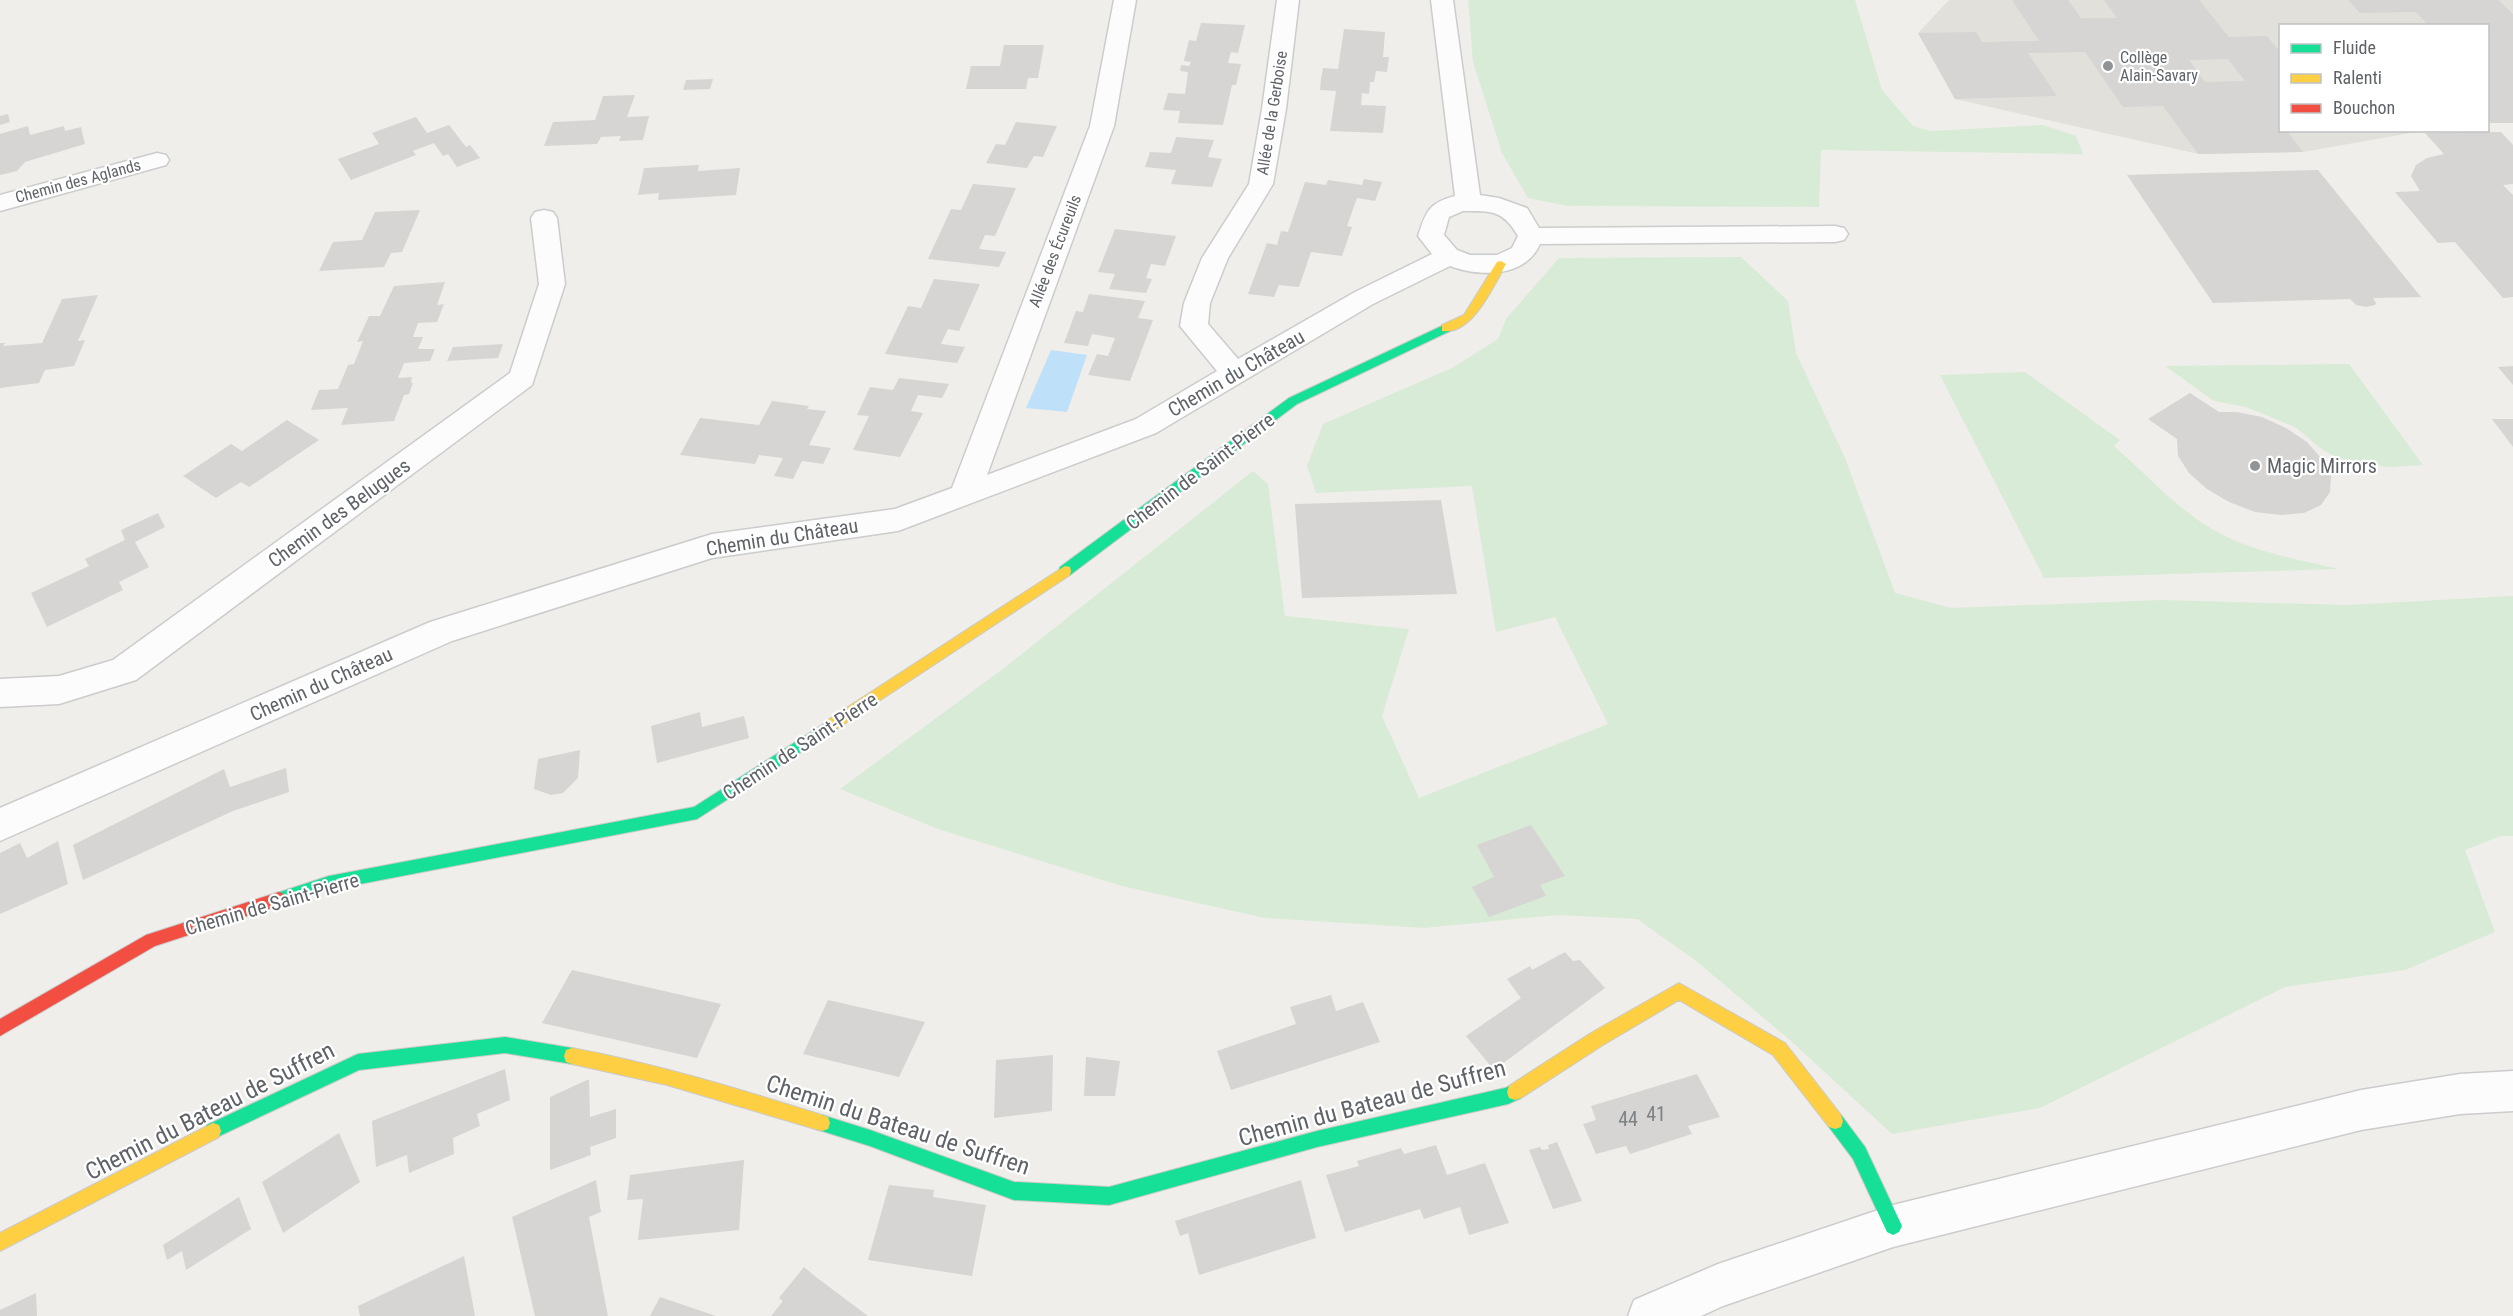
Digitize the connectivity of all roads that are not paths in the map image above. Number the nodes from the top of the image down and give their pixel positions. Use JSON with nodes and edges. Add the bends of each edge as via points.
{"nodes":[{"id":1,"x":1125,"y":0,"type":"edge"},
{"id":2,"x":1288,"y":0,"type":"edge"},
{"id":3,"x":1442,"y":0,"type":"edge"},
{"id":4,"x":157,"y":160,"type":"dead end"},
{"id":5,"x":0,"y":203,"type":"edge"},
{"id":6,"x":1468,"y":203,"type":"junction"},
{"id":7,"x":544,"y":218,"type":"dead end"},
{"id":8,"x":1835,"y":234,"type":"dead end"},
{"id":9,"x":1531,"y":236,"type":"junction"},
{"id":10,"x":1448,"y":256,"type":"junction"},
{"id":11,"x":1501,"y":264,"type":"junction"},
{"id":12,"x":1235,"y":374,"type":"junction"},
{"id":13,"x":964,"y":495,"type":"junction"},
{"id":14,"x":0,"y":693,"type":"edge"},
{"id":15,"x":0,"y":825,"type":"edge"},
{"id":16,"x":0,"y":1028,"type":"edge"},
{"id":17,"x":2513,"y":1090,"type":"edge"},
{"id":18,"x":1893,"y":1226,"type":"junction"},
{"id":19,"x":0,"y":1242,"type":"edge"},
{"id":20,"x":1650,"y":1316,"type":"edge"}],
"edges":[{"from":1,"to":13,"type":"street","name":"Allée des Écureuils","via":[[1102,126]]},
{"from":2,"to":12,"type":"street","name":"Allée de la Gerboise","via":[[1261,184],[1215,258],[1197,303],[1194,326]]},
{"from":3,"to":6,"type":"street"},
{"from":4,"to":5,"type":"street","name":"Chemin des Aglands"},
{"from":6,"to":9,"type":"street","via":[[1490,203],[1518,214]]},
{"from":6,"to":10,"type":"street","via":[[1438,213],[1431,236]]},
{"from":7,"to":14,"type":"street","name":"Chemin des Belugues","via":[[552,284],[522,378],[124,670],[59,690]]},
{"from":8,"to":9,"type":"street"},
{"from":9,"to":11,"type":"street","via":[[1523,253]]},
{"from":10,"to":11,"type":"street","via":[[1468,263]]},
{"from":10,"to":12,"type":"street","name":"Chemin du Château","via":[[1364,298]]},
{"from":11,"to":16,"type":"street","name":"Chemin de Saint-Pierre","via":[[1468,318],[1293,401],[1059,576],[697,813],[329,883],[151,940]]},
{"from":12,"to":13,"type":"street","name":"Chemin du Château","via":[[1146,426]]},
{"from":13,"to":15,"type":"street","name":"Chemin du Château","via":[[898,520],[711,546],[442,631]]},
{"from":17,"to":18,"type":"street","via":[[2361,1110]]},
{"from":18,"to":19,"type":"street","name":"Chemin du Bateau de Suffren","via":[[1859,1153],[1779,1049],[1679,991],[1508,1096],[1317,1139],[1108,1196],[1014,1191],[870,1138],[611,1063],[505,1045],[358,1062],[236,1119]]},
{"from":18,"to":20,"type":"street","via":[[1718,1286]]}]}
